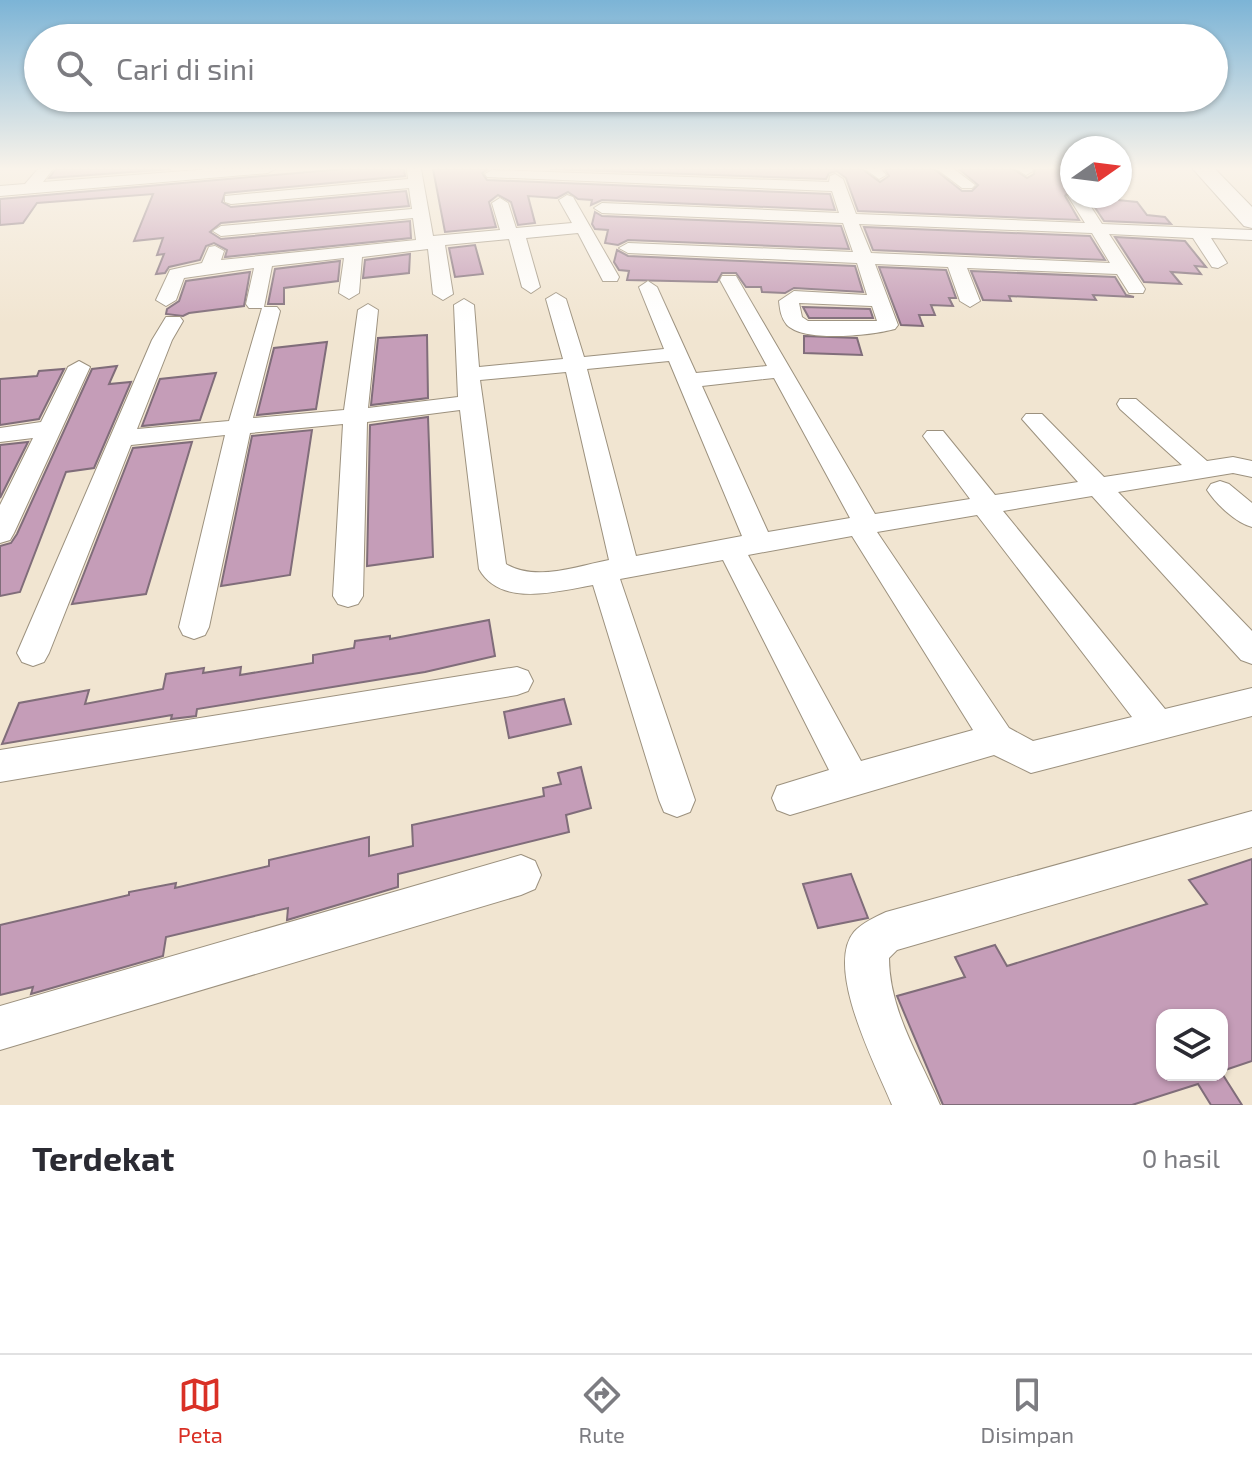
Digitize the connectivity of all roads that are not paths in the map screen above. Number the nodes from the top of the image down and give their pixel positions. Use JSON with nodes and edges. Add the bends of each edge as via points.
{"nodes":[{"id":1,"x":224,"y":221,"type":"edge"},
{"id":2,"x":336,"y":221,"type":"edge"},
{"id":3,"x":423,"y":221,"type":"edge"},
{"id":4,"x":509,"y":221,"type":"edge"},
{"id":5,"x":579,"y":221,"type":"edge"},
{"id":6,"x":851,"y":221,"type":"edge"},
{"id":7,"x":879,"y":221,"type":"edge"},
{"id":8,"x":994,"y":221,"type":"edge"},
{"id":9,"x":1016,"y":221,"type":"edge"},
{"id":10,"x":1091,"y":221,"type":"edge"},
{"id":11,"x":925,"y":223,"type":"joint"},
{"id":12,"x":583,"y":227,"type":"junction"},
{"id":13,"x":1096,"y":228,"type":"junction"},
{"id":14,"x":221,"y":231,"type":"junction"},
{"id":15,"x":513,"y":233,"type":"junction"},
{"id":16,"x":1199,"y":233,"type":"junction"},
{"id":17,"x":1252,"y":235,"type":"edge"},
{"id":18,"x":430,"y":242,"type":"junction"},
{"id":19,"x":628,"y":248,"type":"dead end"},
{"id":20,"x":353,"y":254,"type":"junction"},
{"id":21,"x":863,"y":258,"type":"junction"},
{"id":22,"x":264,"y":263,"type":"junction"},
{"id":23,"x":956,"y":263,"type":"junction"},
{"id":24,"x":1218,"y":263,"type":"dead end"},
{"id":25,"x":210,"y":267,"type":"junction"},
{"id":26,"x":1123,"y":269,"type":"junction"},
{"id":27,"x":610,"y":277,"type":"dead end"},
{"id":28,"x":729,"y":280,"type":"dead end"},
{"id":29,"x":531,"y":287,"type":"dead end"},
{"id":30,"x":648,"y":287,"type":"dead end"},
{"id":31,"x":1136,"y":289,"type":"dead end"},
{"id":32,"x":349,"y":293,"type":"dead end"},
{"id":33,"x":556,"y":299,"type":"dead end"},
{"id":34,"x":879,"y":301,"type":"dead end"},
{"id":35,"x":970,"y":301,"type":"dead end"},
{"id":36,"x":368,"y":310,"type":"dead end"},
{"id":37,"x":677,"y":354,"type":"junction"},
{"id":38,"x":575,"y":364,"type":"junction"},
{"id":39,"x":79,"y":367,"type":"dead end"},
{"id":40,"x":781,"y":371,"type":"junction"},
{"id":41,"x":469,"y":375,"type":"junction"},
{"id":42,"x":688,"y":381,"type":"junction"},
{"id":43,"x":470,"y":402,"type":"junction"},
{"id":44,"x":1128,"y":404,"type":"dead end"},
{"id":45,"x":355,"y":416,"type":"junction"},
{"id":46,"x":1034,"y":419,"type":"dead end"},
{"id":47,"x":239,"y":427,"type":"junction"},
{"id":48,"x":50,"y":428,"type":"junction"},
{"id":49,"x":0,"y":435,"type":"edge"},
{"id":50,"x":935,"y":436,"type":"dead end"},
{"id":51,"x":122,"y":438,"type":"junction"},
{"id":52,"x":1252,"y":469,"type":"edge"},
{"id":53,"x":1096,"y":488,"type":"junction"},
{"id":54,"x":1226,"y":488,"type":"edge"},
{"id":55,"x":986,"y":506,"type":"junction"},
{"id":56,"x":1252,"y":518,"type":"edge"},
{"id":57,"x":863,"y":525,"type":"junction"},
{"id":58,"x":0,"y":533,"type":"edge"},
{"id":59,"x":745,"y":546,"type":"junction"},
{"id":60,"x":614,"y":570,"type":"junction"},
{"id":61,"x":348,"y":596,"type":"dead end"},
{"id":62,"x":194,"y":627,"type":"dead end"},
{"id":63,"x":1252,"y":651,"type":"edge"},
{"id":64,"x":33,"y":653,"type":"dead end"},
{"id":65,"x":517,"y":681,"type":"dead end"},
{"id":66,"x":1252,"y":702,"type":"edge"},
{"id":67,"x":1159,"y":726,"type":"junction"},
{"id":68,"x":997,"y":739,"type":"junction"},
{"id":69,"x":0,"y":766,"type":"edge"},
{"id":70,"x":852,"y":780,"type":"junction"},
{"id":71,"x":790,"y":798,"type":"dead end"},
{"id":72,"x":677,"y":800,"type":"dead end"},
{"id":73,"x":1252,"y":829,"type":"edge"},
{"id":74,"x":521,"y":875,"type":"dead end"},
{"id":75,"x":0,"y":1028,"type":"edge"},
{"id":76,"x":916,"y":1105,"type":"edge"}],
"edges":[{"from":1,"to":14,"type":"street"},
{"from":2,"to":14,"type":"street"},
{"from":3,"to":18,"type":"street"},
{"from":4,"to":15,"type":"street"},
{"from":5,"to":12,"type":"street"},
{"from":6,"to":21,"type":"street"},
{"from":7,"to":11,"type":"street"},
{"from":8,"to":11,"type":"street"},
{"from":9,"to":13,"type":"street"},
{"from":10,"to":13,"type":"street"},
{"from":12,"to":15,"type":"street"},
{"from":12,"to":27,"type":"street"},
{"from":13,"to":16,"type":"street"},
{"from":13,"to":26,"type":"street"},
{"from":14,"to":25,"type":"street"},
{"from":15,"to":18,"type":"street"},
{"from":15,"to":29,"type":"street"},
{"from":16,"to":17,"type":"street"},
{"from":16,"to":24,"type":"street"},
{"from":18,"to":20,"type":"street"},
{"from":18,"to":41,"type":"street","via":[[454,299]]},
{"from":19,"to":21,"type":"street"},
{"from":20,"to":22,"type":"street"},
{"from":20,"to":32,"type":"street"},
{"from":21,"to":23,"type":"street"},
{"from":21,"to":34,"type":"street"},
{"from":22,"to":25,"type":"street"},
{"from":22,"to":47,"type":"street","via":[[263,308]]},
{"from":23,"to":26,"type":"street"},
{"from":23,"to":35,"type":"street"},
{"from":25,"to":51,"type":"street","via":[[178,273],[162,340]]},
{"from":26,"to":31,"type":"street"},
{"from":28,"to":40,"type":"street"},
{"from":30,"to":37,"type":"street"},
{"from":33,"to":38,"type":"street"},
{"from":36,"to":45,"type":"street"},
{"from":37,"to":38,"type":"street"},
{"from":37,"to":42,"type":"street"},
{"from":38,"to":41,"type":"street"},
{"from":38,"to":60,"type":"street"},
{"from":39,"to":48,"type":"street"},
{"from":40,"to":42,"type":"street"},
{"from":40,"to":57,"type":"street"},
{"from":41,"to":43,"type":"street"},
{"from":42,"to":59,"type":"street"},
{"from":43,"to":45,"type":"street"},
{"from":43,"to":60,"type":"street","via":[[493,569],[506,579],[538,584]]},
{"from":44,"to":54,"type":"street"},
{"from":45,"to":47,"type":"street"},
{"from":45,"to":61,"type":"street"},
{"from":46,"to":53,"type":"street"},
{"from":47,"to":51,"type":"street"},
{"from":47,"to":62,"type":"street"},
{"from":48,"to":49,"type":"street"},
{"from":48,"to":58,"type":"street"},
{"from":50,"to":55,"type":"street"},
{"from":51,"to":64,"type":"street"},
{"from":52,"to":54,"type":"street","via":[[1238,464]]},
{"from":53,"to":54,"type":"street"},
{"from":53,"to":55,"type":"street"},
{"from":53,"to":63,"type":"street"},
{"from":54,"to":56,"type":"street"},
{"from":55,"to":57,"type":"street"},
{"from":55,"to":67,"type":"street"},
{"from":57,"to":59,"type":"street"},
{"from":57,"to":68,"type":"street"},
{"from":59,"to":60,"type":"street"},
{"from":59,"to":70,"type":"street"},
{"from":60,"to":72,"type":"street"},
{"from":65,"to":69,"type":"street"},
{"from":66,"to":67,"type":"street"},
{"from":67,"to":68,"type":"street","via":[[1031,757]]},
{"from":68,"to":70,"type":"street"},
{"from":70,"to":71,"type":"street"},
{"from":73,"to":76,"type":"street","via":[[886,933],[868,948],[866,965],[872,996]]},
{"from":74,"to":75,"type":"street"}]}
